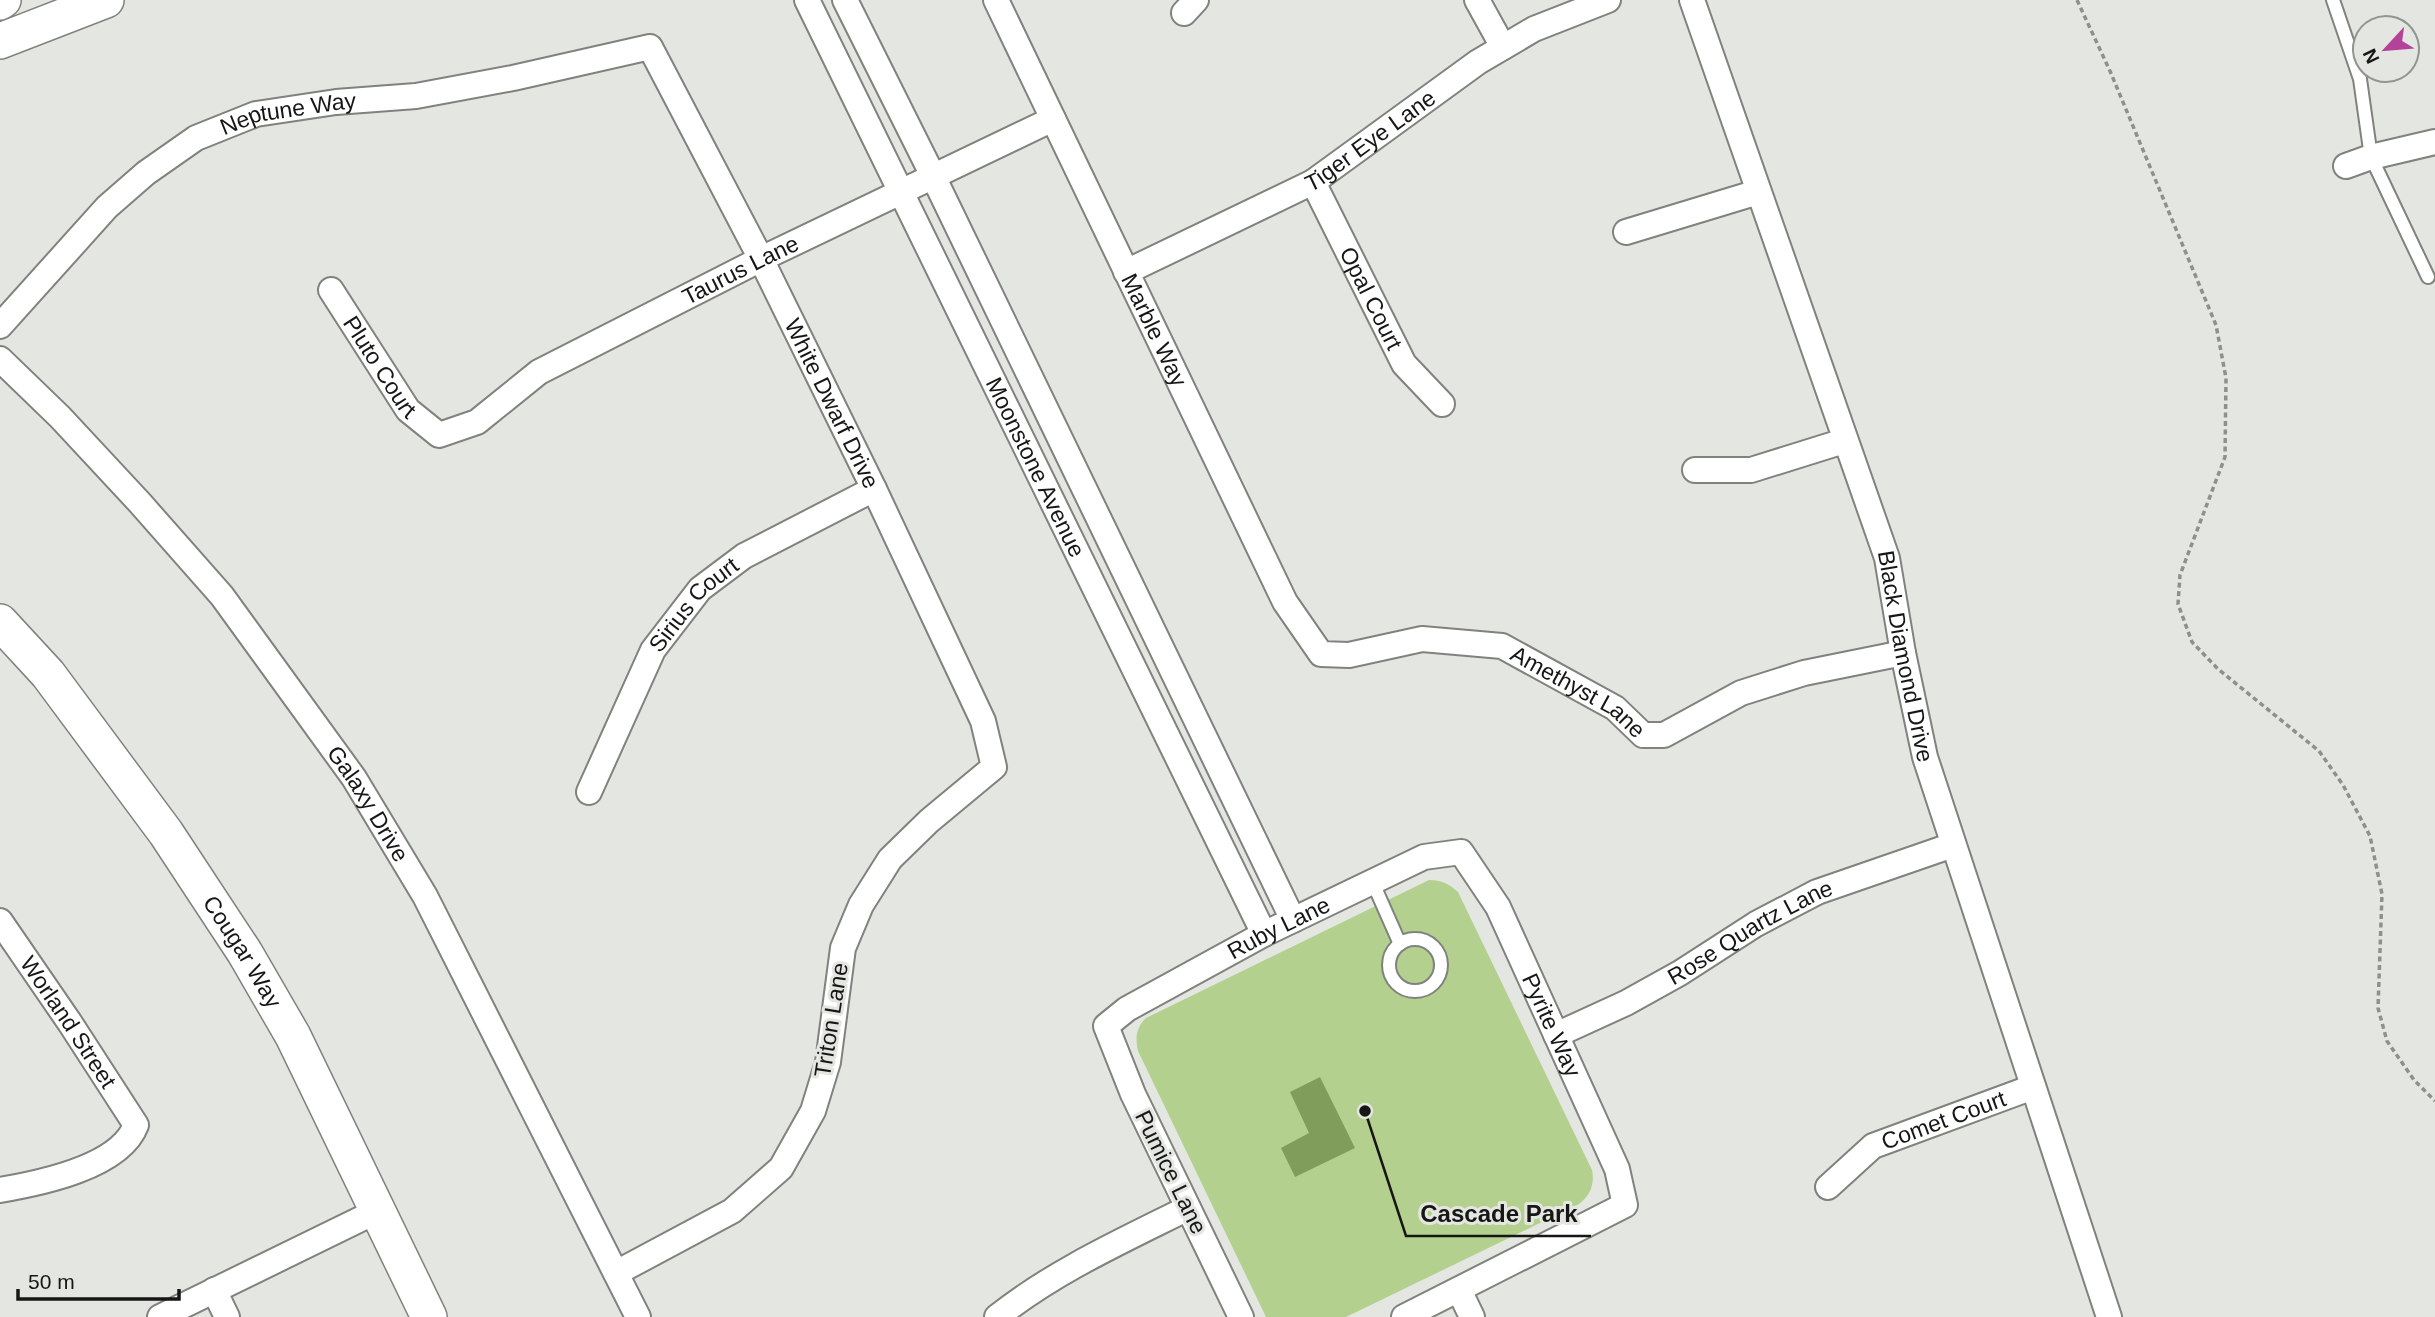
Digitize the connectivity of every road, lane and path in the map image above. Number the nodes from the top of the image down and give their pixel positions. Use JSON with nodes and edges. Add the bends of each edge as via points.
{"nodes":[{"id":1,"x":106,"y":0,"type":"edge"},
{"id":2,"x":807,"y":0,"type":"edge"},
{"id":3,"x":845,"y":0,"type":"edge"},
{"id":4,"x":996,"y":0,"type":"edge"},
{"id":5,"x":1478,"y":0,"type":"edge"},
{"id":6,"x":1608,"y":0,"type":"edge"},
{"id":7,"x":1692,"y":0,"type":"edge"},
{"id":8,"x":2077,"y":0,"type":"edge"},
{"id":9,"x":2333,"y":0,"type":"edge"},
{"id":10,"x":0,"y":41,"type":"edge"},
{"id":11,"x":650,"y":47,"type":"joint"},
{"id":12,"x":1503,"y":47,"type":"junction"},
{"id":13,"x":1053,"y":119,"type":"junction"},
{"id":14,"x":2435,"y":142,"type":"edge"},
{"id":15,"x":2371,"y":157,"type":"junction"},
{"id":16,"x":2346,"y":166,"type":"dead end"},
{"id":17,"x":933,"y":176,"type":"junction"},
{"id":18,"x":1313,"y":182,"type":"junction"},
{"id":19,"x":902,"y":191,"type":"junction"},
{"id":20,"x":1758,"y":192,"type":"junction"},
{"id":21,"x":1626,"y":232,"type":"dead end"},
{"id":22,"x":761,"y":259,"type":"junction"},
{"id":23,"x":1126,"y":272,"type":"junction"},
{"id":24,"x":2428,"y":277,"type":"dead end"},
{"id":25,"x":331,"y":290,"type":"dead end"},
{"id":26,"x":0,"y":326,"type":"edge"},
{"id":27,"x":0,"y":359,"type":"edge"},
{"id":28,"x":1442,"y":404,"type":"dead end"},
{"id":29,"x":439,"y":435,"type":"joint"},
{"id":30,"x":1844,"y":441,"type":"junction"},
{"id":31,"x":1695,"y":470,"type":"dead end"},
{"id":32,"x":874,"y":489,"type":"junction"},
{"id":33,"x":0,"y":622,"type":"edge"},
{"id":34,"x":1903,"y":653,"type":"junction"},
{"id":35,"x":1321,"y":654,"type":"joint"},
{"id":36,"x":994,"y":766,"type":"joint"},
{"id":37,"x":589,"y":792,"type":"dead end"},
{"id":38,"x":1953,"y":845,"type":"junction"},
{"id":39,"x":1461,"y":852,"type":"joint"},
{"id":40,"x":1373,"y":883,"type":"junction"},
{"id":41,"x":1293,"y":920,"type":"junction"},
{"id":42,"x":0,"y":921,"type":"edge"},
{"id":43,"x":1264,"y":934,"type":"junction"},
{"id":44,"x":1400,"y":944,"type":"junction"},
{"id":45,"x":1106,"y":1026,"type":"joint"},
{"id":46,"x":1556,"y":1035,"type":"junction"},
{"id":47,"x":2033,"y":1087,"type":"junction"},
{"id":48,"x":2435,"y":1101,"type":"edge"},
{"id":49,"x":1828,"y":1187,"type":"dead end"},
{"id":50,"x":0,"y":1190,"type":"edge"},
{"id":51,"x":1188,"y":1208,"type":"junction"},
{"id":52,"x":377,"y":1211,"type":"junction"},
{"id":53,"x":616,"y":1273,"type":"junction"},
{"id":54,"x":214,"y":1290,"type":"junction"},
{"id":55,"x":1459,"y":1290,"type":"junction"},
{"id":56,"x":160,"y":1317,"type":"edge"},
{"id":57,"x":227,"y":1317,"type":"edge"},
{"id":58,"x":429,"y":1317,"type":"edge"},
{"id":59,"x":638,"y":1317,"type":"edge"},
{"id":60,"x":997,"y":1317,"type":"edge"},
{"id":61,"x":1241,"y":1317,"type":"edge"},
{"id":62,"x":1404,"y":1317,"type":"edge"},
{"id":63,"x":1472,"y":1317,"type":"edge"},
{"id":64,"x":2109,"y":1317,"type":"edge"}],
"edges":[{"from":1,"to":10,"type":"street"},
{"from":2,"to":19,"type":"street","name":"Moonstone Avenue"},
{"from":3,"to":17,"type":"street","name":"Moonstone Avenue"},
{"from":4,"to":13,"type":"street","name":"Marble Way"},
{"from":5,"to":12,"type":"street"},
{"from":6,"to":12,"type":"street","name":"Tiger Eye Lane","via":[[1534,29]]},
{"from":7,"to":20,"type":"street","name":"Black Diamond Drive"},
{"from":8,"to":48,"type":"path","via":[[2216,325],[2227,378],[2225,457],[2180,575],[2178,604],[2192,642],[2218,669],[2319,751],[2370,836],[2382,894],[2378,1007],[2387,1041]]},
{"from":9,"to":15,"type":"lane","via":[[2360,79]]},
{"from":11,"to":22,"type":"street","name":"White Dwarf Drive"},
{"from":11,"to":26,"type":"street","name":"Neptune Way","via":[[416,96],[256,114],[196,138],[107,207]]},
{"from":12,"to":18,"type":"street","name":"Tiger Eye Lane"},
{"from":13,"to":17,"type":"street","name":"Taurus Lane"},
{"from":13,"to":23,"type":"street","name":"Marble Way"},
{"from":14,"to":15,"type":"street"},
{"from":15,"to":16,"type":"street"},
{"from":15,"to":24,"type":"lane"},
{"from":17,"to":19,"type":"street","name":"Taurus Lane"},
{"from":17,"to":41,"type":"street","name":"Moonstone Avenue"},
{"from":18,"to":23,"type":"street","name":"Tiger Eye Lane"},
{"from":18,"to":28,"type":"street","name":"Opal Court","via":[[1404,364]]},
{"from":19,"to":22,"type":"street","name":"Taurus Lane"},
{"from":19,"to":43,"type":"street","name":"Moonstone Avenue"},
{"from":20,"to":21,"type":"street"},
{"from":20,"to":30,"type":"street","name":"Black Diamond Drive"},
{"from":22,"to":29,"type":"street","name":"Taurus Lane","via":[[539,372],[477,422]]},
{"from":22,"to":32,"type":"street","name":"White Dwarf Drive"},
{"from":23,"to":35,"type":"street","name":"Marble Way","via":[[1285,603]]},
{"from":25,"to":29,"type":"street","name":"Pluto Court","via":[[408,410]]},
{"from":27,"to":53,"type":"street","name":"Galaxy Drive","via":[[60,417],[222,596],[354,778],[425,896]]},
{"from":30,"to":31,"type":"street","via":[[1751,470]]},
{"from":30,"to":34,"type":"street","name":"Black Diamond Drive","via":[[1887,558]]},
{"from":32,"to":36,"type":"street","name":"White Dwarf Drive","via":[[982,721]]},
{"from":32,"to":37,"type":"street","name":"Sirius Court","via":[[744,556],[700,589],[653,650]]},
{"from":33,"to":52,"type":"street","name":"Cougar Way","via":[[48,674],[158,822],[245,953],[293,1037]]},
{"from":34,"to":35,"type":"street","name":"Amethyst Lane","via":[[1804,673],[1741,693],[1664,735],[1643,735],[1615,708],[1502,646],[1422,639],[1349,654]]},
{"from":34,"to":38,"type":"street","name":"Black Diamond Drive","via":[[1925,757]]},
{"from":36,"to":53,"type":"street","name":"Triton Lane","via":[[890,859],[861,905],[843,948],[828,1062],[813,1111],[781,1168],[732,1211]]},
{"from":38,"to":46,"type":"street","name":"Rose Quartz Lane","via":[[1817,892],[1626,1003]]},
{"from":38,"to":47,"type":"street","name":"Black Diamond Drive"},
{"from":39,"to":40,"type":"street","name":"Ruby Lane","via":[[1424,857]]},
{"from":39,"to":46,"type":"street","name":"Pyrite Way","via":[[1498,908]]},
{"from":40,"to":41,"type":"street","name":"Ruby Lane"},
{"from":40,"to":44,"type":"lane"},
{"from":41,"to":43,"type":"street","name":"Ruby Lane"},
{"from":42,"to":50,"type":"street","name":"Worland Street","via":[[136,1125],[131,1137],[106,1158],[51,1179]]},
{"from":43,"to":45,"type":"street","name":"Ruby Lane","via":[[1127,1009]]},
{"from":44,"to":44,"type":"lane","via":[[1390,958],[1395,982],[1409,990],[1426,989],[1441,969],[1437,952],[1424,941]]},
{"from":45,"to":51,"type":"street","name":"Pumice Lane"},
{"from":46,"to":55,"type":"street","name":"Pyrite Way","via":[[1617,1169],[1625,1205]]},
{"from":47,"to":49,"type":"street","name":"Comet Court","via":[[1873,1146]]},
{"from":47,"to":64,"type":"street","name":"Black Diamond Drive"},
{"from":51,"to":60,"type":"street","via":[[1086,1258]]},
{"from":51,"to":61,"type":"street","name":"Pumice Lane"},
{"from":52,"to":54,"type":"street"},
{"from":52,"to":58,"type":"street","name":"Cougar Way"},
{"from":53,"to":59,"type":"street","name":"Galaxy Drive"},
{"from":54,"to":56,"type":"street"},
{"from":54,"to":57,"type":"street"},
{"from":55,"to":62,"type":"street"},
{"from":55,"to":63,"type":"street"}]}
